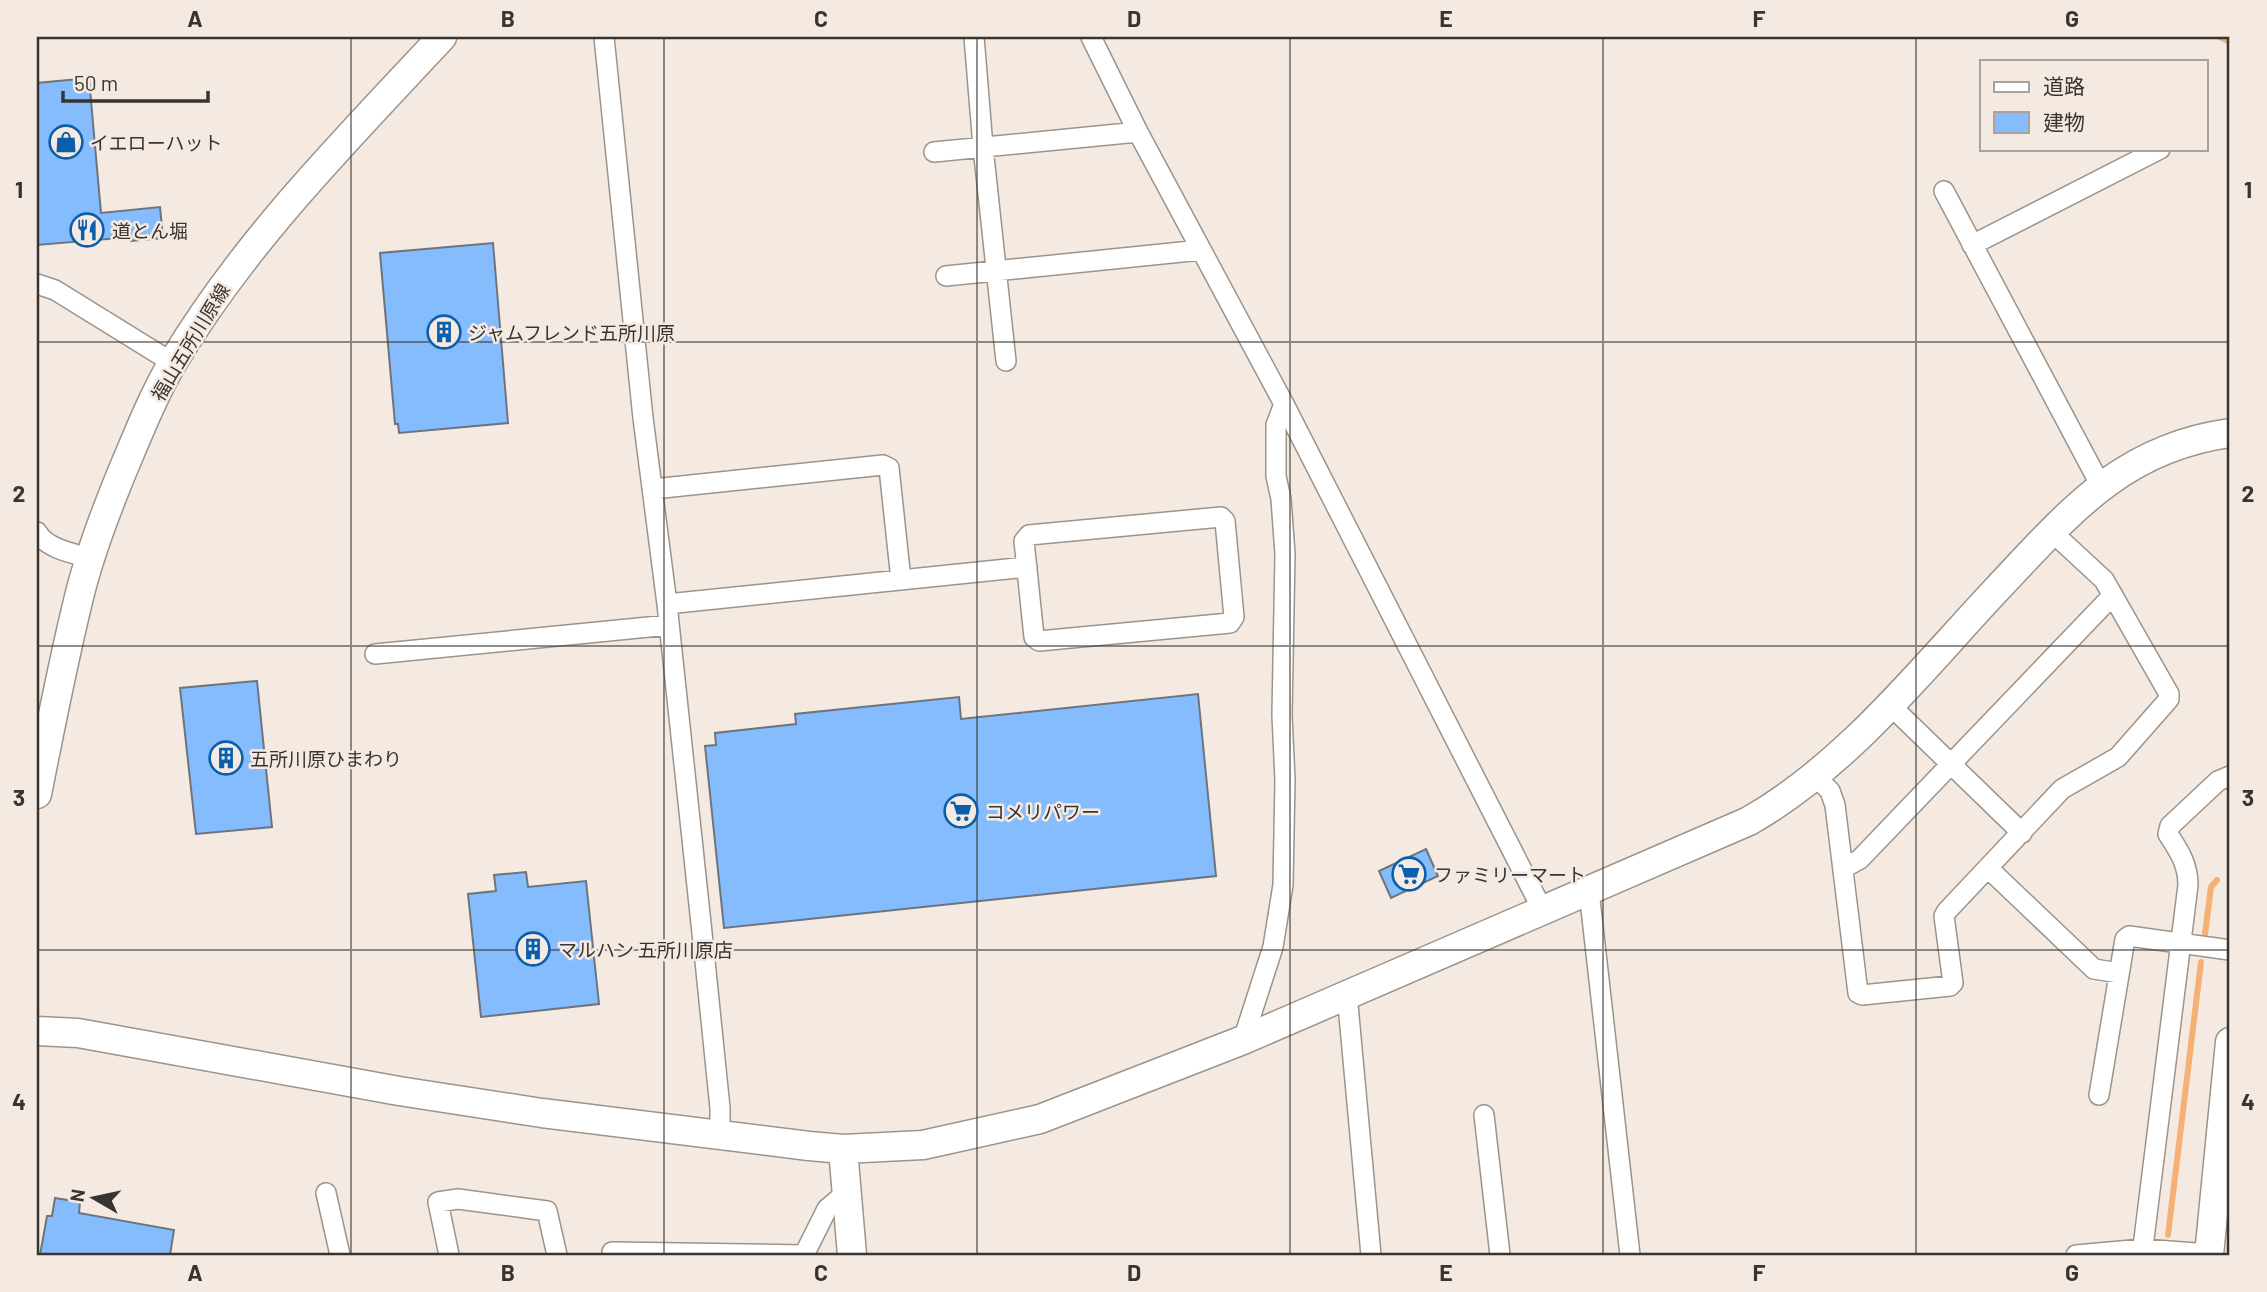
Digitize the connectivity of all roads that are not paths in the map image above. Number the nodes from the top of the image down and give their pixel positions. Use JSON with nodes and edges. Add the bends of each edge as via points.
{"nodes":[{"id":1,"x":442,"y":37,"type":"edge"},
{"id":2,"x":604,"y":37,"type":"edge"},
{"id":3,"x":974,"y":37,"type":"edge"},
{"id":4,"x":1091,"y":37,"type":"edge"},
{"id":5,"x":1138,"y":132,"type":"junction"},
{"id":6,"x":983,"y":147,"type":"junction"},
{"id":7,"x":2158,"y":150,"type":"edge"},
{"id":8,"x":934,"y":152,"type":"dead end"},
{"id":9,"x":1944,"y":191,"type":"dead end"},
{"id":10,"x":1972,"y":245,"type":"junction"},
{"id":11,"x":1201,"y":250,"type":"junction"},
{"id":12,"x":996,"y":271,"type":"junction"},
{"id":13,"x":946,"y":276,"type":"dead end"},
{"id":14,"x":37,"y":284,"type":"edge"},
{"id":15,"x":1006,"y":361,"type":"dead end"},
{"id":16,"x":173,"y":363,"type":"junction"},
{"id":17,"x":1284,"y":404,"type":"junction"},
{"id":18,"x":2230,"y":433,"type":"edge"},
{"id":19,"x":2101,"y":486,"type":"junction"},
{"id":20,"x":653,"y":489,"type":"junction"},
{"id":21,"x":2051,"y":531,"type":"junction"},
{"id":22,"x":37,"y":532,"type":"edge"},
{"id":23,"x":90,"y":558,"type":"junction"},
{"id":24,"x":1027,"y":567,"type":"junction"},
{"id":25,"x":901,"y":580,"type":"junction"},
{"id":26,"x":2113,"y":595,"type":"junction"},
{"id":27,"x":667,"y":604,"type":"junction"},
{"id":28,"x":669,"y":625,"type":"junction"},
{"id":29,"x":376,"y":654,"type":"dead end"},
{"id":30,"x":1890,"y":705,"type":"junction"},
{"id":31,"x":1951,"y":764,"type":"junction"},
{"id":32,"x":1815,"y":776,"type":"junction"},
{"id":33,"x":2230,"y":776,"type":"edge"},
{"id":34,"x":37,"y":794,"type":"edge"},
{"id":35,"x":2022,"y":833,"type":"junction"},
{"id":36,"x":1844,"y":868,"type":"junction"},
{"id":37,"x":1989,"y":869,"type":"junction"},
{"id":38,"x":1589,"y":891,"type":"junction"},
{"id":39,"x":1543,"y":911,"type":"junction"},
{"id":40,"x":2181,"y":944,"type":"junction"},
{"id":41,"x":2230,"y":950,"type":"edge"},
{"id":42,"x":2119,"y":973,"type":"junction"},
{"id":43,"x":1347,"y":994,"type":"junction"},
{"id":44,"x":37,"y":1031,"type":"edge"},
{"id":45,"x":1243,"y":1040,"type":"junction"},
{"id":46,"x":2230,"y":1042,"type":"edge"},
{"id":47,"x":2099,"y":1095,"type":"dead end"},
{"id":48,"x":1484,"y":1115,"type":"dead end"},
{"id":49,"x":720,"y":1136,"type":"junction"},
{"id":50,"x":843,"y":1149,"type":"junction"},
{"id":51,"x":847,"y":1192,"type":"junction"},
{"id":52,"x":326,"y":1193,"type":"dead end"},
{"id":53,"x":612,"y":1252,"type":"dead end"},
{"id":54,"x":2142,"y":1252,"type":"edge"},
{"id":55,"x":675,"y":1254,"type":"edge"},
{"id":56,"x":340,"y":1255,"type":"edge"},
{"id":57,"x":450,"y":1255,"type":"edge"},
{"id":58,"x":557,"y":1255,"type":"edge"},
{"id":59,"x":804,"y":1255,"type":"edge"},
{"id":60,"x":852,"y":1255,"type":"edge"},
{"id":61,"x":1371,"y":1255,"type":"edge"},
{"id":62,"x":1500,"y":1255,"type":"edge"},
{"id":63,"x":1629,"y":1255,"type":"edge"},
{"id":64,"x":2076,"y":1255,"type":"edge"},
{"id":65,"x":2209,"y":1255,"type":"edge"}],
"edges":[{"from":1,"to":16,"type":"street","name":"福山五所川原線","via":[[272,222],[235,268]]},
{"from":2,"to":20,"type":"street"},
{"from":3,"to":6,"type":"street"},
{"from":4,"to":5,"type":"street"},
{"from":5,"to":6,"type":"street"},
{"from":5,"to":11,"type":"street"},
{"from":6,"to":8,"type":"street"},
{"from":6,"to":12,"type":"street"},
{"from":7,"to":10,"type":"street"},
{"from":9,"to":10,"type":"street"},
{"from":10,"to":19,"type":"street"},
{"from":11,"to":12,"type":"street"},
{"from":11,"to":17,"type":"street"},
{"from":12,"to":13,"type":"street"},
{"from":12,"to":15,"type":"street"},
{"from":14,"to":16,"type":"street","via":[[55,290]]},
{"from":16,"to":23,"type":"street","name":"福山五所川原線","via":[[146,414]]},
{"from":17,"to":39,"type":"street"},
{"from":17,"to":45,"type":"street","via":[[1276,425],[1276,476],[1285,554],[1283,885],[1273,947]]},
{"from":18,"to":19,"type":"street","via":[[2164,450]]},
{"from":19,"to":21,"type":"street"},
{"from":20,"to":25,"type":"street","via":[[883,465],[889,468]]},
{"from":20,"to":27,"type":"street"},
{"from":21,"to":26,"type":"street","via":[[2104,580]]},
{"from":21,"to":30,"type":"street"},
{"from":22,"to":23,"type":"street","via":[[57,548]]},
{"from":23,"to":34,"type":"street","name":"福山五所川原線"},
{"from":24,"to":24,"type":"street","via":[[1024,541],[1029,536],[1221,517],[1234,617],[1230,622],[1039,640],[1034,637]]},
{"from":24,"to":25,"type":"street"},
{"from":25,"to":27,"type":"street"},
{"from":26,"to":31,"type":"street"},
{"from":26,"to":35,"type":"street","via":[[2169,699],[2118,757],[2062,789]]},
{"from":27,"to":28,"type":"street"},
{"from":28,"to":29,"type":"street"},
{"from":28,"to":49,"type":"street"},
{"from":30,"to":31,"type":"street"},
{"from":30,"to":32,"type":"street"},
{"from":31,"to":35,"type":"street"},
{"from":31,"to":36,"type":"street","via":[[1860,859]]},
{"from":32,"to":36,"type":"street","via":[[1830,791],[1835,805]]},
{"from":32,"to":38,"type":"street","via":[[1749,821]]},
{"from":33,"to":40,"type":"street","via":[[2218,781],[2170,827],[2168,834],[2188,871]]},
{"from":35,"to":37,"type":"street"},
{"from":36,"to":37,"type":"street","via":[[1858,993],[1862,995],[1954,983],[1944,916]]},
{"from":37,"to":42,"type":"street","via":[[2094,969]]},
{"from":38,"to":39,"type":"street"},
{"from":38,"to":63,"type":"street"},
{"from":39,"to":43,"type":"street"},
{"from":40,"to":41,"type":"street"},
{"from":40,"to":42,"type":"street","via":[[2129,936]]},
{"from":40,"to":54,"type":"street"},
{"from":42,"to":47,"type":"street"},
{"from":43,"to":45,"type":"street"},
{"from":43,"to":61,"type":"street"},
{"from":44,"to":49,"type":"street","via":[[78,1033],[542,1113]]},
{"from":45,"to":50,"type":"street","via":[[1040,1119],[923,1145]]},
{"from":46,"to":65,"type":"street"},
{"from":48,"to":62,"type":"street"},
{"from":49,"to":50,"type":"street"},
{"from":50,"to":51,"type":"street"},
{"from":51,"to":59,"type":"street","via":[[827,1209]]},
{"from":51,"to":60,"type":"street"},
{"from":52,"to":56,"type":"street"},
{"from":53,"to":55,"type":"street"},
{"from":54,"to":64,"type":"street"},
{"from":54,"to":65,"type":"street"},
{"from":55,"to":59,"type":"street"},
{"from":57,"to":58,"type":"street","via":[[438,1202],[458,1199],[547,1211]]}]}
